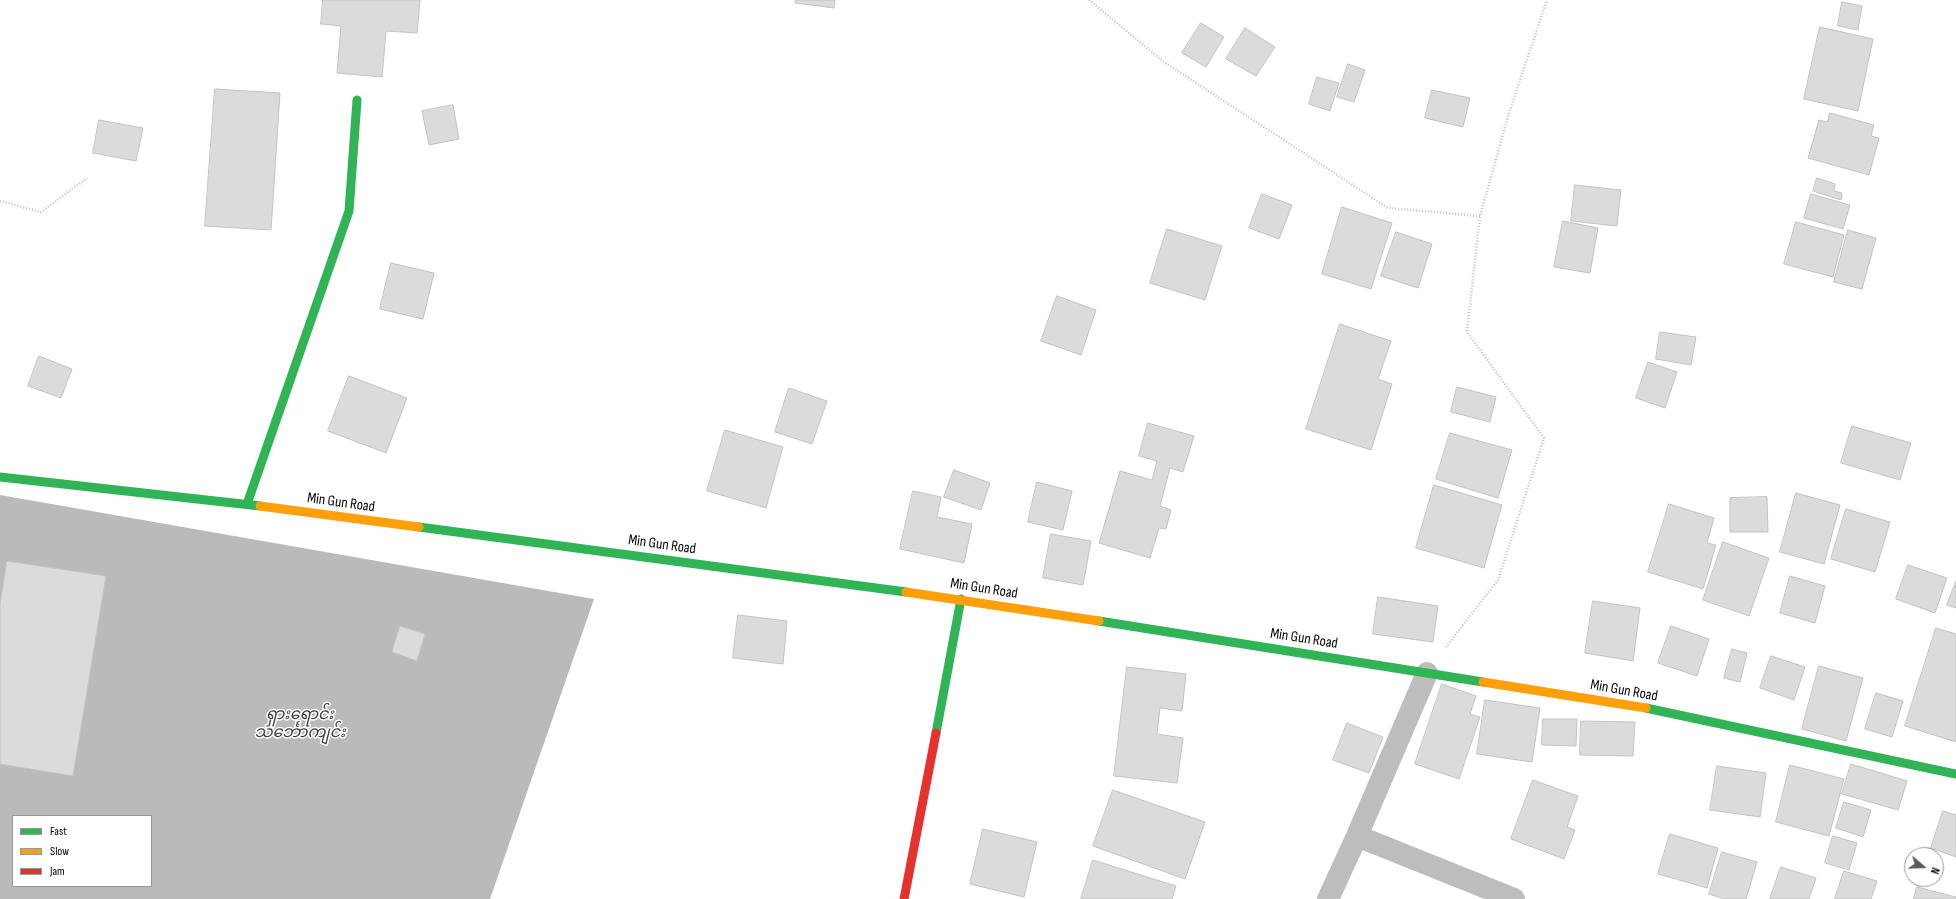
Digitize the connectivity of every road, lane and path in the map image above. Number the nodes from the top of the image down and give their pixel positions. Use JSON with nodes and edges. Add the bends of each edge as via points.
{"nodes":[{"id":1,"x":1089,"y":0,"type":"edge"},
{"id":2,"x":1547,"y":0,"type":"edge"},
{"id":3,"x":357,"y":100,"type":"dead end"},
{"id":4,"x":87,"y":178,"type":"dead end"},
{"id":5,"x":0,"y":202,"type":"edge"},
{"id":6,"x":1480,"y":216,"type":"junction"},
{"id":7,"x":0,"y":478,"type":"edge"},
{"id":8,"x":247,"y":504,"type":"junction"},
{"id":9,"x":961,"y":599,"type":"junction"},
{"id":10,"x":1427,"y":673,"type":"junction"},
{"id":11,"x":1956,"y":774,"type":"edge"},
{"id":12,"x":1358,"y":836,"type":"junction"},
{"id":13,"x":904,"y":899,"type":"edge"},
{"id":14,"x":1328,"y":899,"type":"edge"},
{"id":15,"x":1514,"y":899,"type":"edge"}],
"edges":[{"from":1,"to":6,"type":"path","via":[[1164,62],[1388,208]]},
{"from":2,"to":6,"type":"path","via":[[1509,112]]},
{"from":3,"to":8,"type":"street","via":[[349,211]]},
{"from":4,"to":5,"type":"path","via":[[41,212]]},
{"from":6,"to":10,"type":"path","via":[[1467,332],[1544,438],[1498,580]]},
{"from":7,"to":8,"type":"street","name":"Min Gun Road"},
{"from":8,"to":9,"type":"street","name":"Min Gun Road"},
{"from":9,"to":10,"type":"street","name":"Min Gun Road"},
{"from":9,"to":13,"type":"street"},
{"from":10,"to":11,"type":"street","name":"Min Gun Road","via":[[1640,707]]},
{"from":10,"to":12,"type":"street"},
{"from":12,"to":14,"type":"street"},
{"from":12,"to":15,"type":"street"}]}
